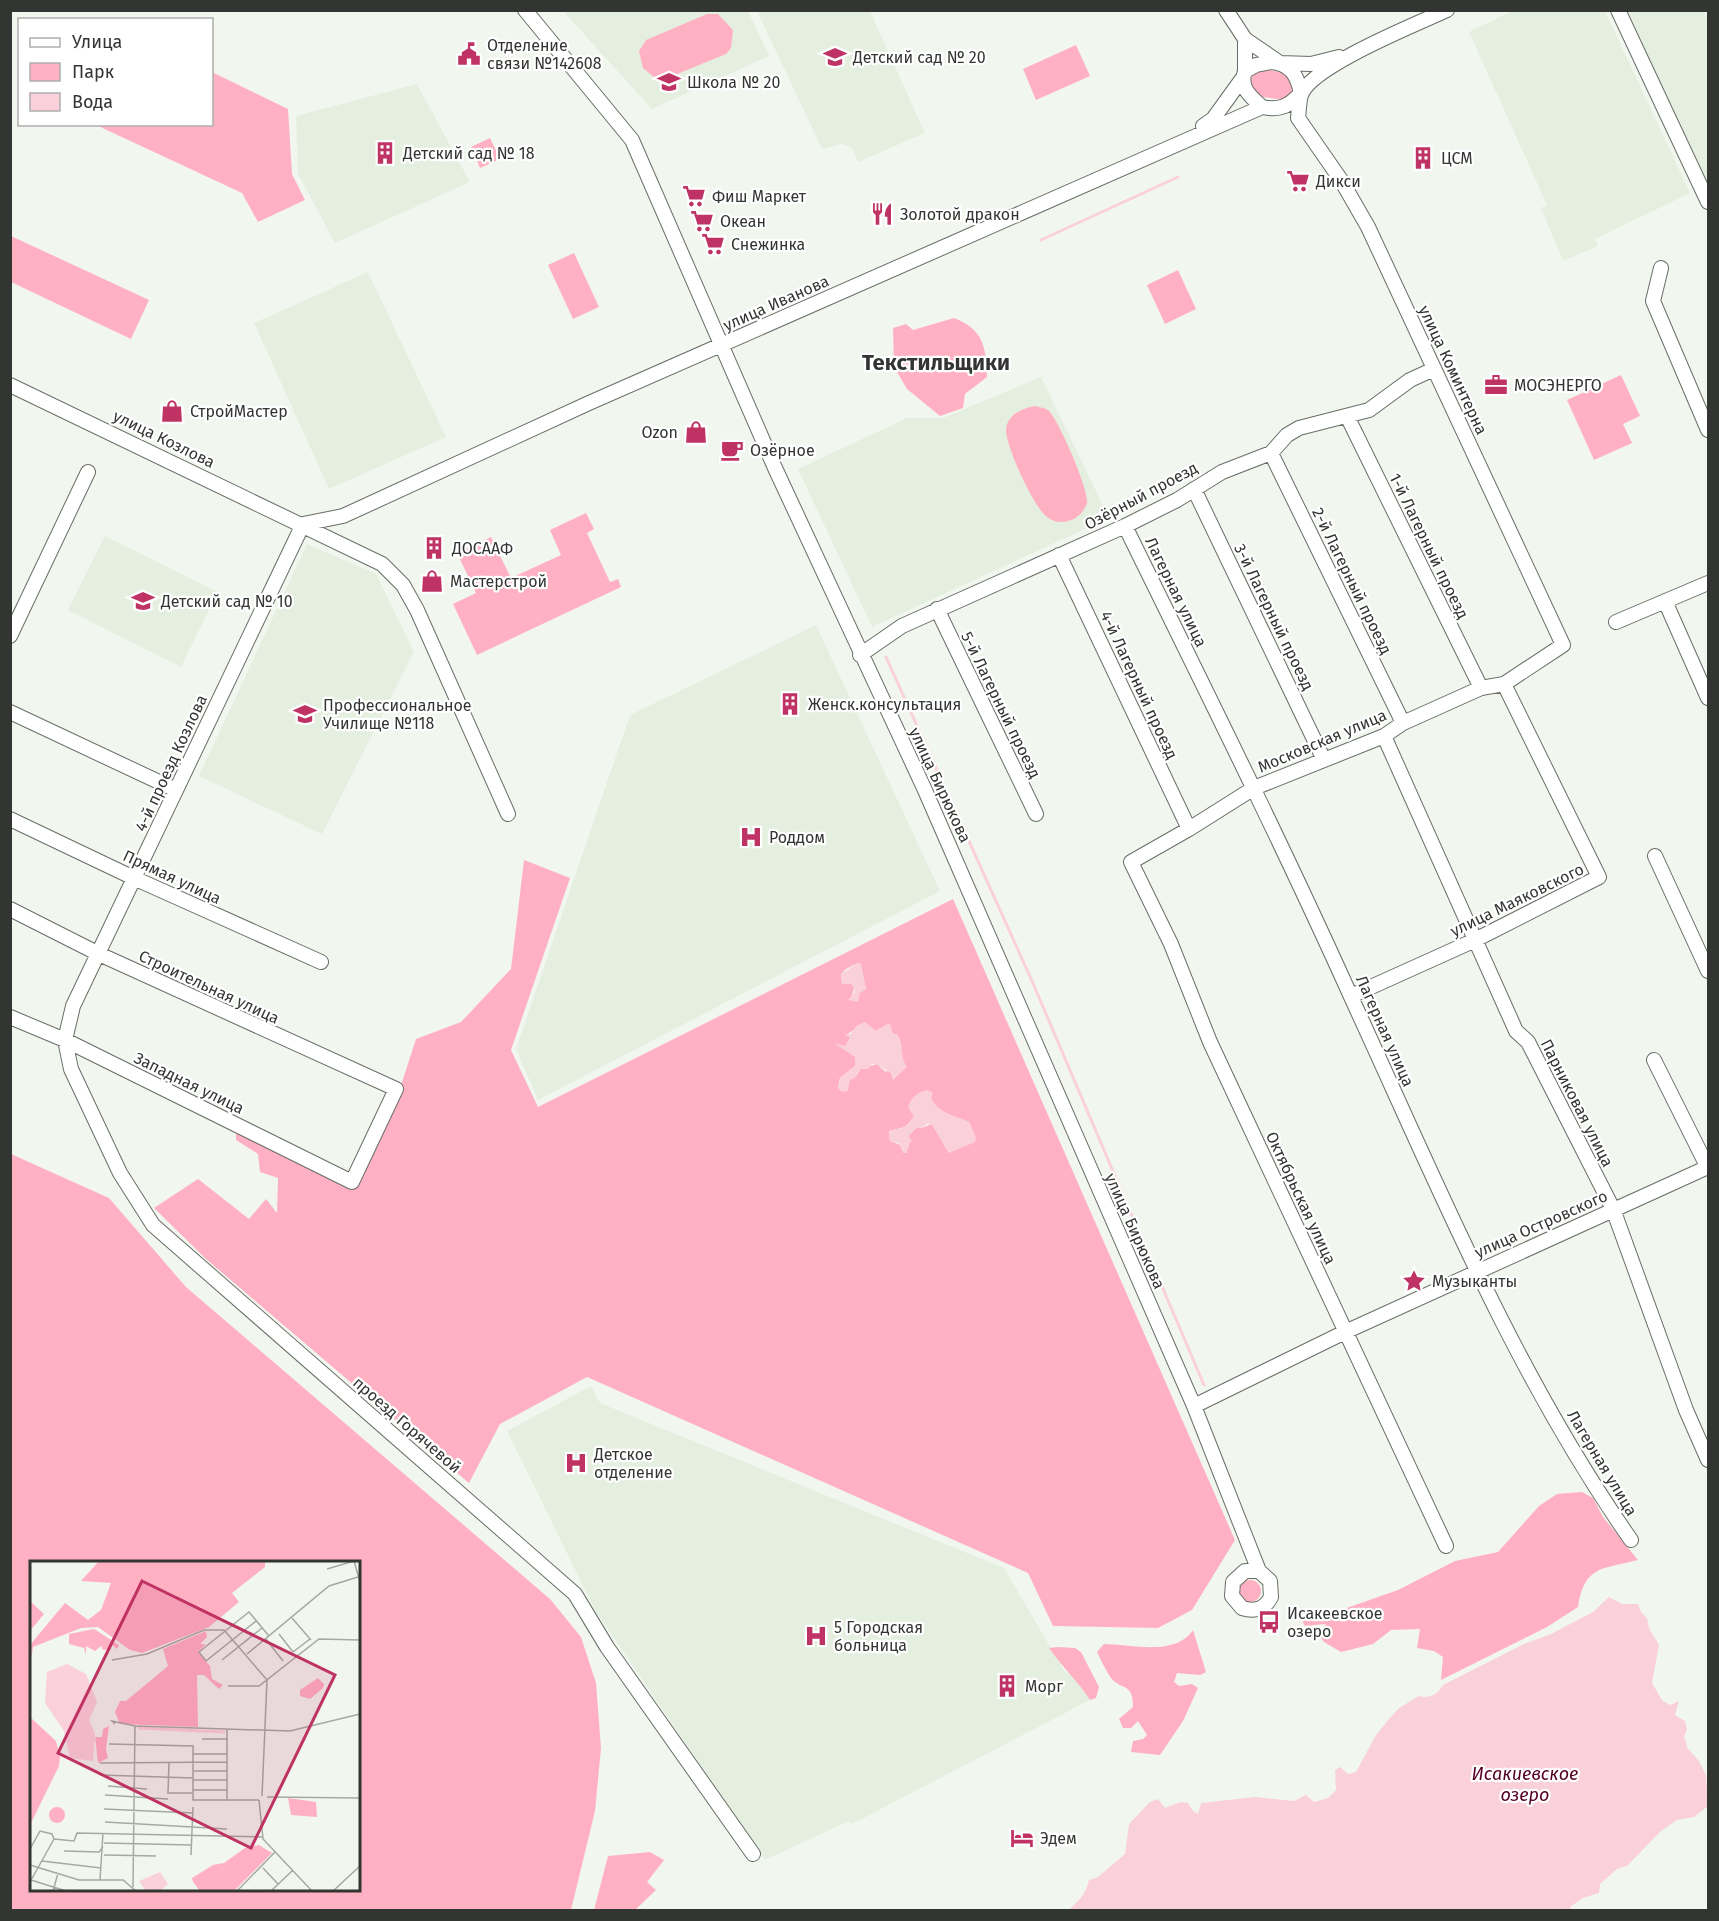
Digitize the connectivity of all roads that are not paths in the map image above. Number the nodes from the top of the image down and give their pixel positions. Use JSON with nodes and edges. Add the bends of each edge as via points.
{"nodes":[{"id":1,"x":525,"y":10,"type":"edge"},
{"id":2,"x":1226,"y":10,"type":"edge"},
{"id":3,"x":1447,"y":10,"type":"edge"},
{"id":4,"x":1618,"y":10,"type":"edge"},
{"id":5,"x":1245,"y":39,"type":"junction"},
{"id":6,"x":1352,"y":54,"type":"junction"},
{"id":7,"x":1280,"y":63,"type":"junction"},
{"id":8,"x":1244,"y":75,"type":"junction"},
{"id":9,"x":1301,"y":93,"type":"junction"},
{"id":10,"x":1266,"y":108,"type":"junction"},
{"id":11,"x":1298,"y":118,"type":"junction"},
{"id":12,"x":1184,"y":140,"type":"junction"},
{"id":13,"x":1708,"y":202,"type":"edge"},
{"id":14,"x":1661,"y":268,"type":"dead end"},
{"id":15,"x":722,"y":345,"type":"junction"},
{"id":16,"x":1434,"y":369,"type":"junction"},
{"id":17,"x":10,"y":385,"type":"edge"},
{"id":18,"x":1348,"y":418,"type":"junction"},
{"id":19,"x":1708,"y":430,"type":"edge"},
{"id":20,"x":1270,"y":453,"type":"junction"},
{"id":21,"x":88,"y":472,"type":"dead end"},
{"id":22,"x":1194,"y":489,"type":"junction"},
{"id":23,"x":303,"y":524,"type":"junction"},
{"id":24,"x":1125,"y":526,"type":"junction"},
{"id":25,"x":1059,"y":555,"type":"junction"},
{"id":26,"x":1708,"y":583,"type":"edge"},
{"id":27,"x":1665,"y":601,"type":"junction"},
{"id":28,"x":938,"y":609,"type":"junction"},
{"id":29,"x":1616,"y":622,"type":"dead end"},
{"id":30,"x":10,"y":636,"type":"edge"},
{"id":31,"x":1563,"y":645,"type":"joint"},
{"id":32,"x":860,"y":655,"type":"junction"},
{"id":33,"x":1504,"y":684,"type":"junction"},
{"id":34,"x":1481,"y":688,"type":"junction"},
{"id":35,"x":1708,"y":698,"type":"edge"},
{"id":36,"x":10,"y":712,"type":"edge"},
{"id":37,"x":1403,"y":723,"type":"junction"},
{"id":38,"x":1384,"y":736,"type":"junction"},
{"id":39,"x":1324,"y":760,"type":"junction"},
{"id":40,"x":1254,"y":788,"type":"junction"},
{"id":41,"x":176,"y":790,"type":"junction"},
{"id":42,"x":508,"y":814,"type":"dead end"},
{"id":43,"x":1036,"y":814,"type":"dead end"},
{"id":44,"x":10,"y":819,"type":"edge"},
{"id":45,"x":1189,"y":830,"type":"junction"},
{"id":46,"x":1655,"y":856,"type":"dead end"},
{"id":47,"x":1131,"y":862,"type":"joint"},
{"id":48,"x":136,"y":879,"type":"junction"},
{"id":49,"x":10,"y":909,"type":"edge"},
{"id":50,"x":1473,"y":941,"type":"junction"},
{"id":51,"x":99,"y":954,"type":"junction"},
{"id":52,"x":321,"y":963,"type":"dead end"},
{"id":53,"x":1708,"y":971,"type":"edge"},
{"id":54,"x":1351,"y":996,"type":"junction"},
{"id":55,"x":10,"y":1017,"type":"edge"},
{"id":56,"x":69,"y":1017,"type":"joint"},
{"id":57,"x":65,"y":1040,"type":"junction"},
{"id":58,"x":1654,"y":1060,"type":"dead end"},
{"id":59,"x":1708,"y":1167,"type":"edge"},
{"id":60,"x":352,"y":1182,"type":"joint"},
{"id":61,"x":1613,"y":1209,"type":"junction"},
{"id":62,"x":1476,"y":1272,"type":"junction"},
{"id":63,"x":1345,"y":1332,"type":"junction"},
{"id":64,"x":1194,"y":1406,"type":"junction"},
{"id":65,"x":1708,"y":1460,"type":"edge"},
{"id":66,"x":1246,"y":1537,"type":"junction"},
{"id":67,"x":1631,"y":1540,"type":"dead end"},
{"id":68,"x":1446,"y":1546,"type":"dead end"},
{"id":69,"x":1259,"y":1571,"type":"junction"},
{"id":70,"x":1237,"y":1575,"type":"junction"},
{"id":71,"x":753,"y":1854,"type":"dead end"}],
"edges":[{"from":1,"to":15,"type":"street","name":"улица Бирюкова","via":[[632,140]]},
{"from":2,"to":5,"type":"street"},
{"from":3,"to":6,"type":"street"},
{"from":4,"to":13,"type":"street"},
{"from":5,"to":7,"type":"street"},
{"from":5,"to":8,"type":"street"},
{"from":6,"to":7,"type":"street","via":[[1311,64]]},
{"from":6,"to":9,"type":"street","via":[[1318,75]]},
{"from":7,"to":8,"type":"street","via":[[1256,65]]},
{"from":7,"to":9,"type":"street","via":[[1298,79]]},
{"from":8,"to":10,"type":"street","via":[[1248,95]]},
{"from":8,"to":12,"type":"street","via":[[1213,120]]},
{"from":9,"to":10,"type":"street","via":[[1290,105]]},
{"from":9,"to":11,"type":"street"},
{"from":10,"to":11,"type":"street"},
{"from":10,"to":12,"type":"street","name":"улица Иванова"},
{"from":11,"to":16,"type":"street","name":"улица Коминтерна","via":[[1368,227]]},
{"from":12,"to":15,"type":"street","name":"улица Иванова"},
{"from":14,"to":19,"type":"street","via":[[1653,301]]},
{"from":15,"to":23,"type":"street","name":"улица Иванова","via":[[343,516]]},
{"from":15,"to":32,"type":"street","name":"улица Бирюкова"},
{"from":16,"to":18,"type":"street","name":"Озёрный проезд","via":[[1410,380],[1369,410]]},
{"from":16,"to":31,"type":"street","name":"улица Коминтерна"},
{"from":17,"to":23,"type":"street","name":"улица Козлова"},
{"from":18,"to":20,"type":"street","name":"Озёрный проезд","via":[[1299,428]]},
{"from":18,"to":34,"type":"street","name":"1-й Лагерный проезд"},
{"from":20,"to":22,"type":"street","name":"Озёрный проезд","via":[[1222,472]]},
{"from":20,"to":37,"type":"street","name":"2-й Лагерный проезд"},
{"from":21,"to":30,"type":"street"},
{"from":22,"to":24,"type":"street","name":"Озёрный проезд"},
{"from":22,"to":39,"type":"street","name":"3-й Лагерный проезд"},
{"from":23,"to":41,"type":"street","name":"4-й проезд Козлова"},
{"from":23,"to":42,"type":"street","name":"улица Козлова","via":[[382,564],[403,585]]},
{"from":24,"to":25,"type":"street","name":"Озёрный проезд"},
{"from":24,"to":40,"type":"street","name":"Лагерная улица"},
{"from":25,"to":28,"type":"street","name":"Озёрный проезд"},
{"from":25,"to":45,"type":"street","name":"4-й Лагерный проезд"},
{"from":26,"to":27,"type":"street"},
{"from":27,"to":29,"type":"street"},
{"from":27,"to":35,"type":"street"},
{"from":28,"to":32,"type":"street","name":"Озёрный проезд","via":[[902,626]]},
{"from":28,"to":43,"type":"street","name":"5-й Лагерный проезд"},
{"from":31,"to":33,"type":"street","name":"Московская улица"},
{"from":32,"to":64,"type":"street","name":"улица Бирюкова","via":[[924,788]]},
{"from":33,"to":34,"type":"street","name":"Московская улица"},
{"from":33,"to":50,"type":"street","name":"улица Маяковского","via":[[1599,877]]},
{"from":34,"to":37,"type":"street","name":"Московская улица"},
{"from":36,"to":41,"type":"street"},
{"from":37,"to":38,"type":"street","name":"Московская улица"},
{"from":38,"to":39,"type":"street","name":"Московская улица"},
{"from":38,"to":50,"type":"street","name":"Парниковая улица"},
{"from":39,"to":40,"type":"street","name":"Московская улица"},
{"from":40,"to":45,"type":"street","name":"Московская улица"},
{"from":40,"to":54,"type":"street","name":"Лагерная улица"},
{"from":41,"to":48,"type":"street","name":"4-й проезд Козлова"},
{"from":44,"to":48,"type":"street","name":"Прямая улица"},
{"from":45,"to":47,"type":"street","name":"Московская улица"},
{"from":46,"to":53,"type":"street"},
{"from":47,"to":63,"type":"street","name":"Октябрьская улица"},
{"from":48,"to":51,"type":"street","name":"4-й проезд Козлова"},
{"from":48,"to":52,"type":"street","name":"Прямая улица"},
{"from":49,"to":51,"type":"street","name":"Строительная улица"},
{"from":50,"to":54,"type":"street","name":"улица Маяковского"},
{"from":50,"to":61,"type":"street","name":"Парниковая улица","via":[[1516,1031],[1528,1042]]},
{"from":51,"to":56,"type":"street","name":"4-й проезд Козлова"},
{"from":51,"to":60,"type":"street","name":"Строительная улица","via":[[396,1089]]},
{"from":54,"to":62,"type":"street","name":"Лагерная улица"},
{"from":55,"to":57,"type":"street","name":"Западная улица"},
{"from":56,"to":57,"type":"street","name":"проезд Горячевой"},
{"from":57,"to":60,"type":"street","name":"Западная улица"},
{"from":57,"to":71,"type":"street","name":"проезд Горячевой","via":[[71,1069],[115,1163],[153,1225],[574,1594]]},
{"from":58,"to":59,"type":"street"},
{"from":59,"to":61,"type":"street","name":"улица Островского"},
{"from":61,"to":62,"type":"street","name":"улица Островского"},
{"from":61,"to":65,"type":"street","name":"Парниковая улица"},
{"from":62,"to":63,"type":"street","name":"улица Островского"},
{"from":62,"to":67,"type":"street","name":"Лагерная улица","via":[[1600,1497]]},
{"from":63,"to":64,"type":"street","name":"улица Островского"},
{"from":63,"to":68,"type":"street","name":"Октябрьская улица"},
{"from":64,"to":66,"type":"street","name":"улица Бирюкова"},
{"from":66,"to":69,"type":"street","name":"улица Бирюкова"},
{"from":66,"to":70,"type":"street","name":"улица Бирюкова"},
{"from":69,"to":70,"type":"street"},
{"from":69,"to":70,"type":"street","name":"улица Бирюкова","via":[[1270,1581],[1272,1590],[1269,1601],[1256,1610],[1242,1608],[1234,1600],[1231,1589]]}]}
